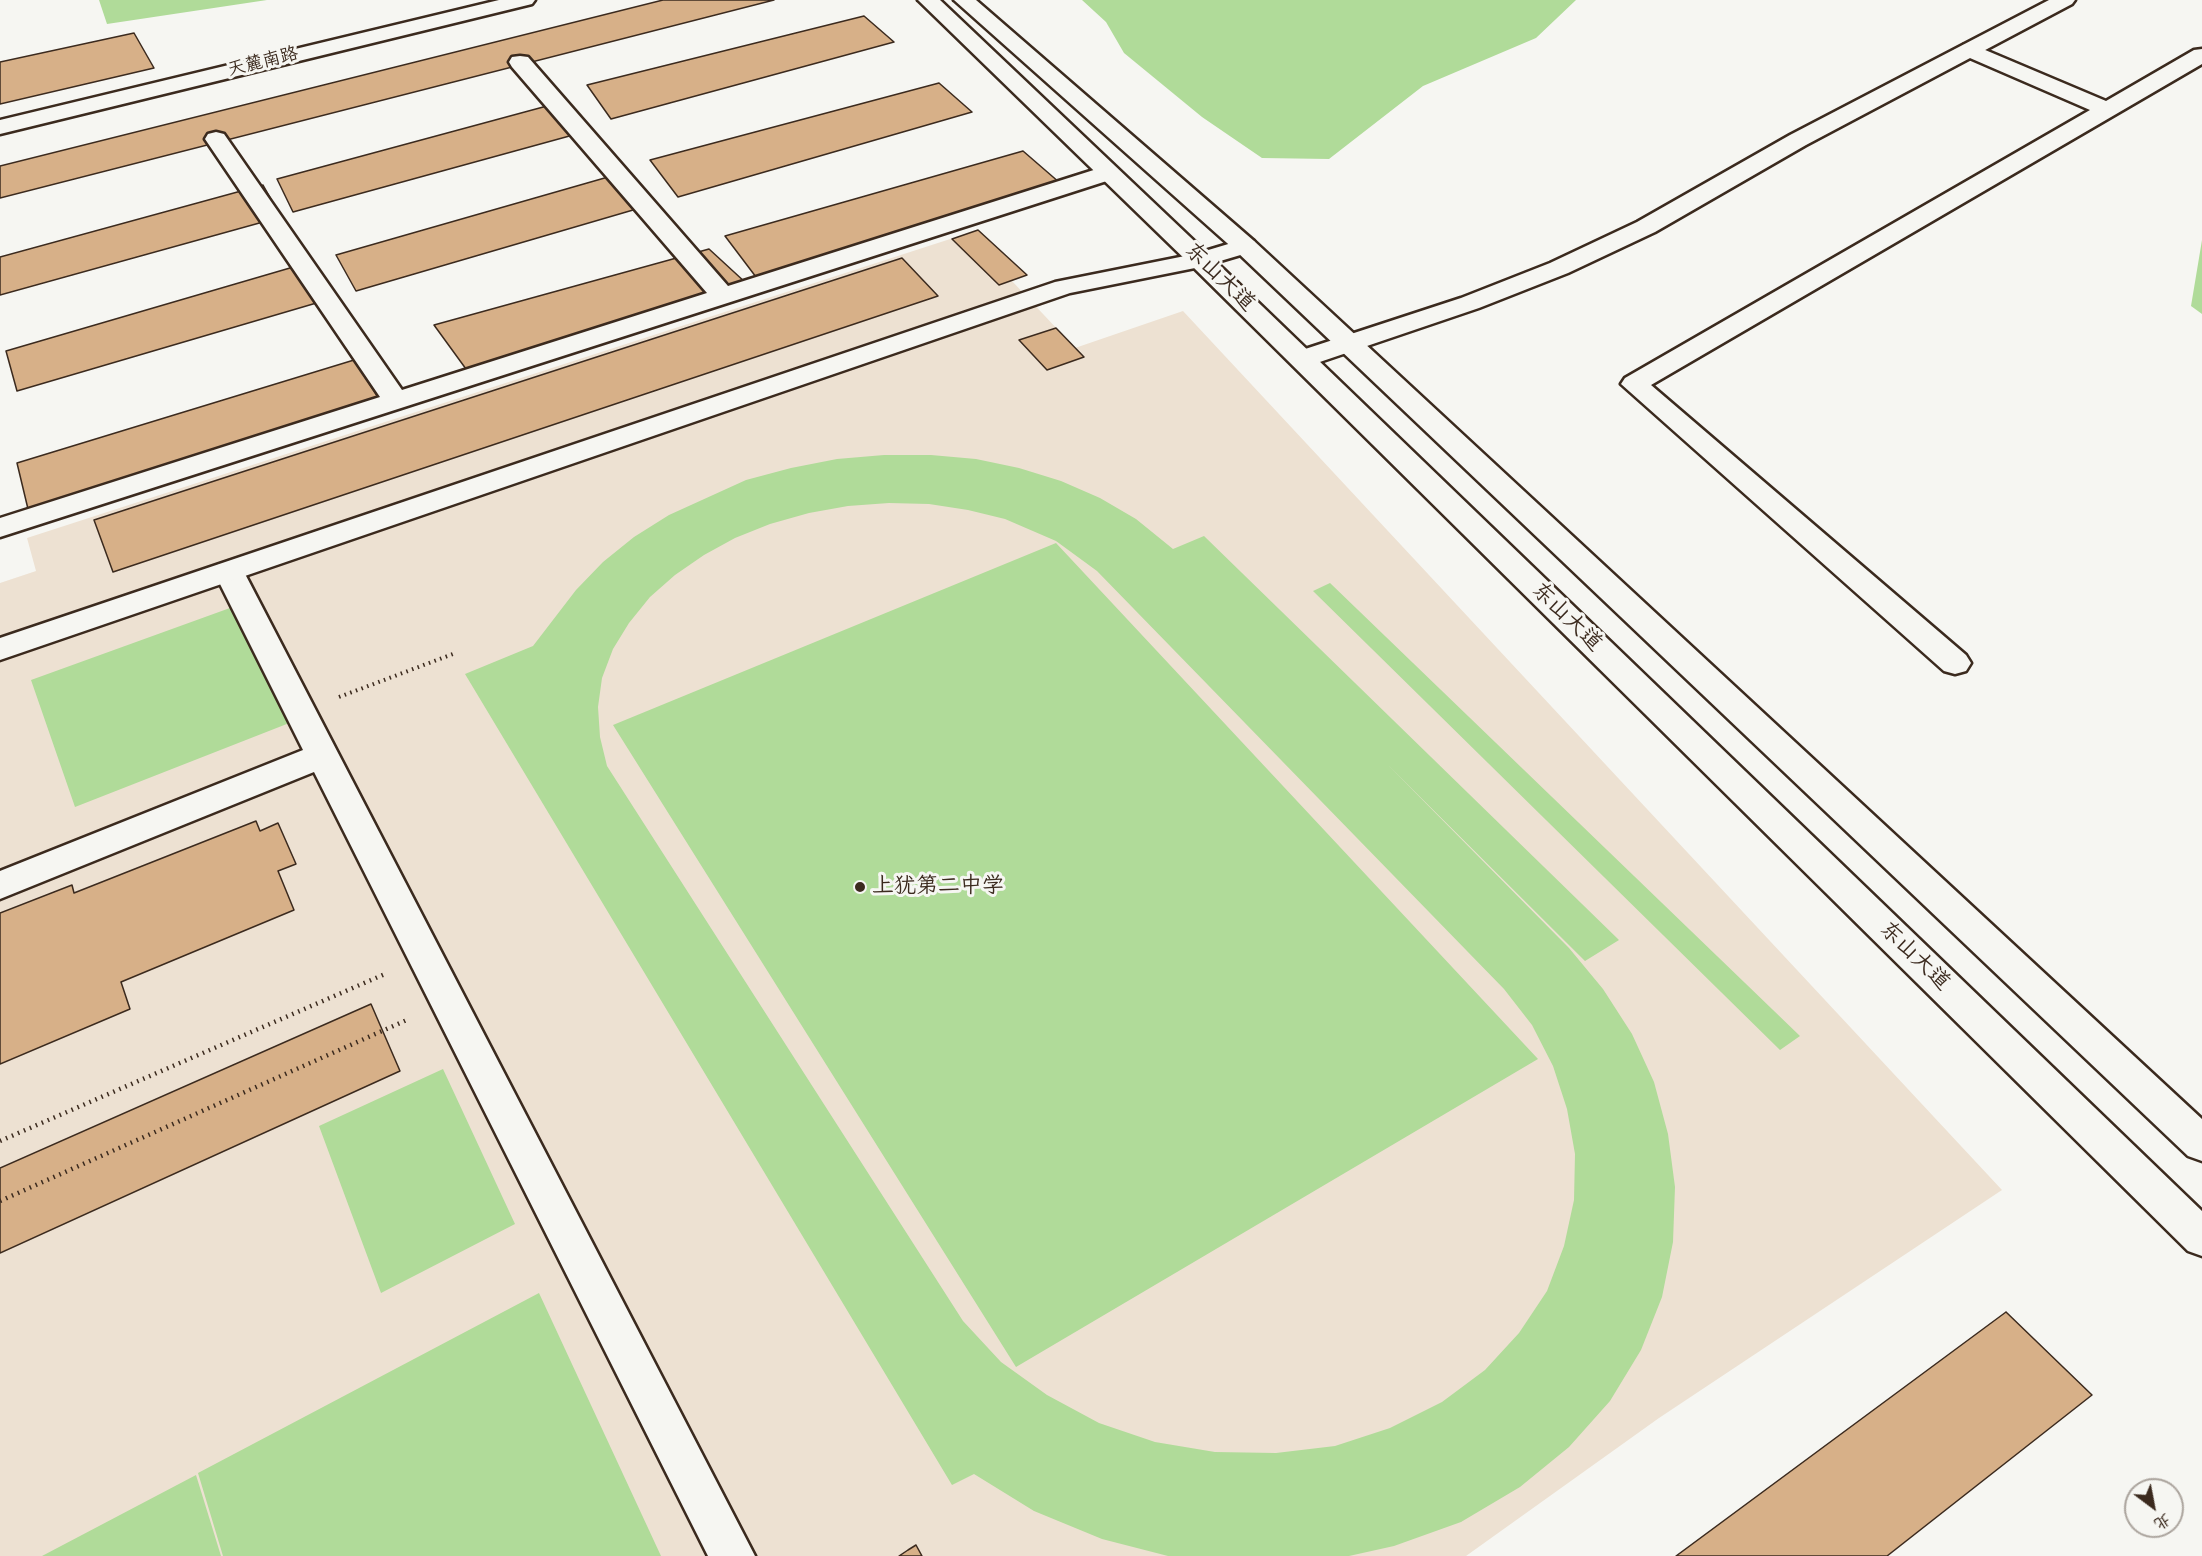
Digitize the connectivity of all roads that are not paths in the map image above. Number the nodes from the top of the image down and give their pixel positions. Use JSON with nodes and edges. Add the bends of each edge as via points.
{"nodes":[{"id":1,"x":525,"y":0,"type":"edge"},
{"id":2,"x":928,"y":0,"type":"edge"},
{"id":3,"x":964,"y":0,"type":"edge"},
{"id":4,"x":2065,"y":0,"type":"edge"},
{"id":5,"x":1971,"y":50,"type":"junction"},
{"id":6,"x":2202,"y":55,"type":"edge"},
{"id":7,"x":520,"y":62,"type":"dead end"},
{"id":8,"x":2106,"y":109,"type":"junction"},
{"id":9,"x":0,"y":127,"type":"edge"},
{"id":10,"x":216,"y":139,"type":"dead end"},
{"id":11,"x":1108,"y":174,"type":"junction"},
{"id":12,"x":1245,"y":246,"type":"junction"},
{"id":13,"x":1200,"y":260,"type":"junction"},
{"id":14,"x":723,"y":296,"type":"junction"},
{"id":15,"x":1347,"y":342,"type":"junction"},
{"id":16,"x":1302,"y":359,"type":"junction"},
{"id":17,"x":396,"y":401,"type":"junction"},
{"id":18,"x":0,"y":528,"type":"edge"},
{"id":19,"x":229,"y":572,"type":"junction"},
{"id":20,"x":0,"y":649,"type":"edge"},
{"id":21,"x":1955,"y":663,"type":"dead end"},
{"id":22,"x":323,"y":755,"type":"junction"},
{"id":23,"x":0,"y":885,"type":"edge"},
{"id":24,"x":2202,"y":1144,"type":"edge"},
{"id":25,"x":2202,"y":1238,"type":"edge"},
{"id":26,"x":732,"y":1556,"type":"edge"}],
"edges":[{"from":1,"to":9,"type":"street","name":"天麓南路"},
{"from":2,"to":11,"type":"street","name":"东山大道"},
{"from":3,"to":12,"type":"street","name":"东山大道"},
{"from":4,"to":5,"type":"street"},
{"from":5,"to":8,"type":"street"},
{"from":5,"to":15,"type":"street","via":[[1798,140],[1646,227],[1559,268],[1470,303]]},
{"from":6,"to":8,"type":"street"},
{"from":7,"to":14,"type":"street"},
{"from":8,"to":21,"type":"street","via":[[1634,384]]},
{"from":10,"to":17,"type":"street"},
{"from":11,"to":13,"type":"street","name":"东山大道"},
{"from":11,"to":14,"type":"street"},
{"from":12,"to":13,"type":"street"},
{"from":12,"to":15,"type":"street","name":"东山大道"},
{"from":13,"to":16,"type":"street","name":"东山大道"},
{"from":13,"to":19,"type":"street","via":[[1064,287]]},
{"from":14,"to":17,"type":"street"},
{"from":15,"to":16,"type":"street"},
{"from":15,"to":24,"type":"street","name":"东山大道"},
{"from":16,"to":25,"type":"street","name":"东山大道"},
{"from":17,"to":18,"type":"street"},
{"from":19,"to":20,"type":"street"},
{"from":19,"to":22,"type":"street"},
{"from":22,"to":23,"type":"street"},
{"from":22,"to":26,"type":"street"}]}
